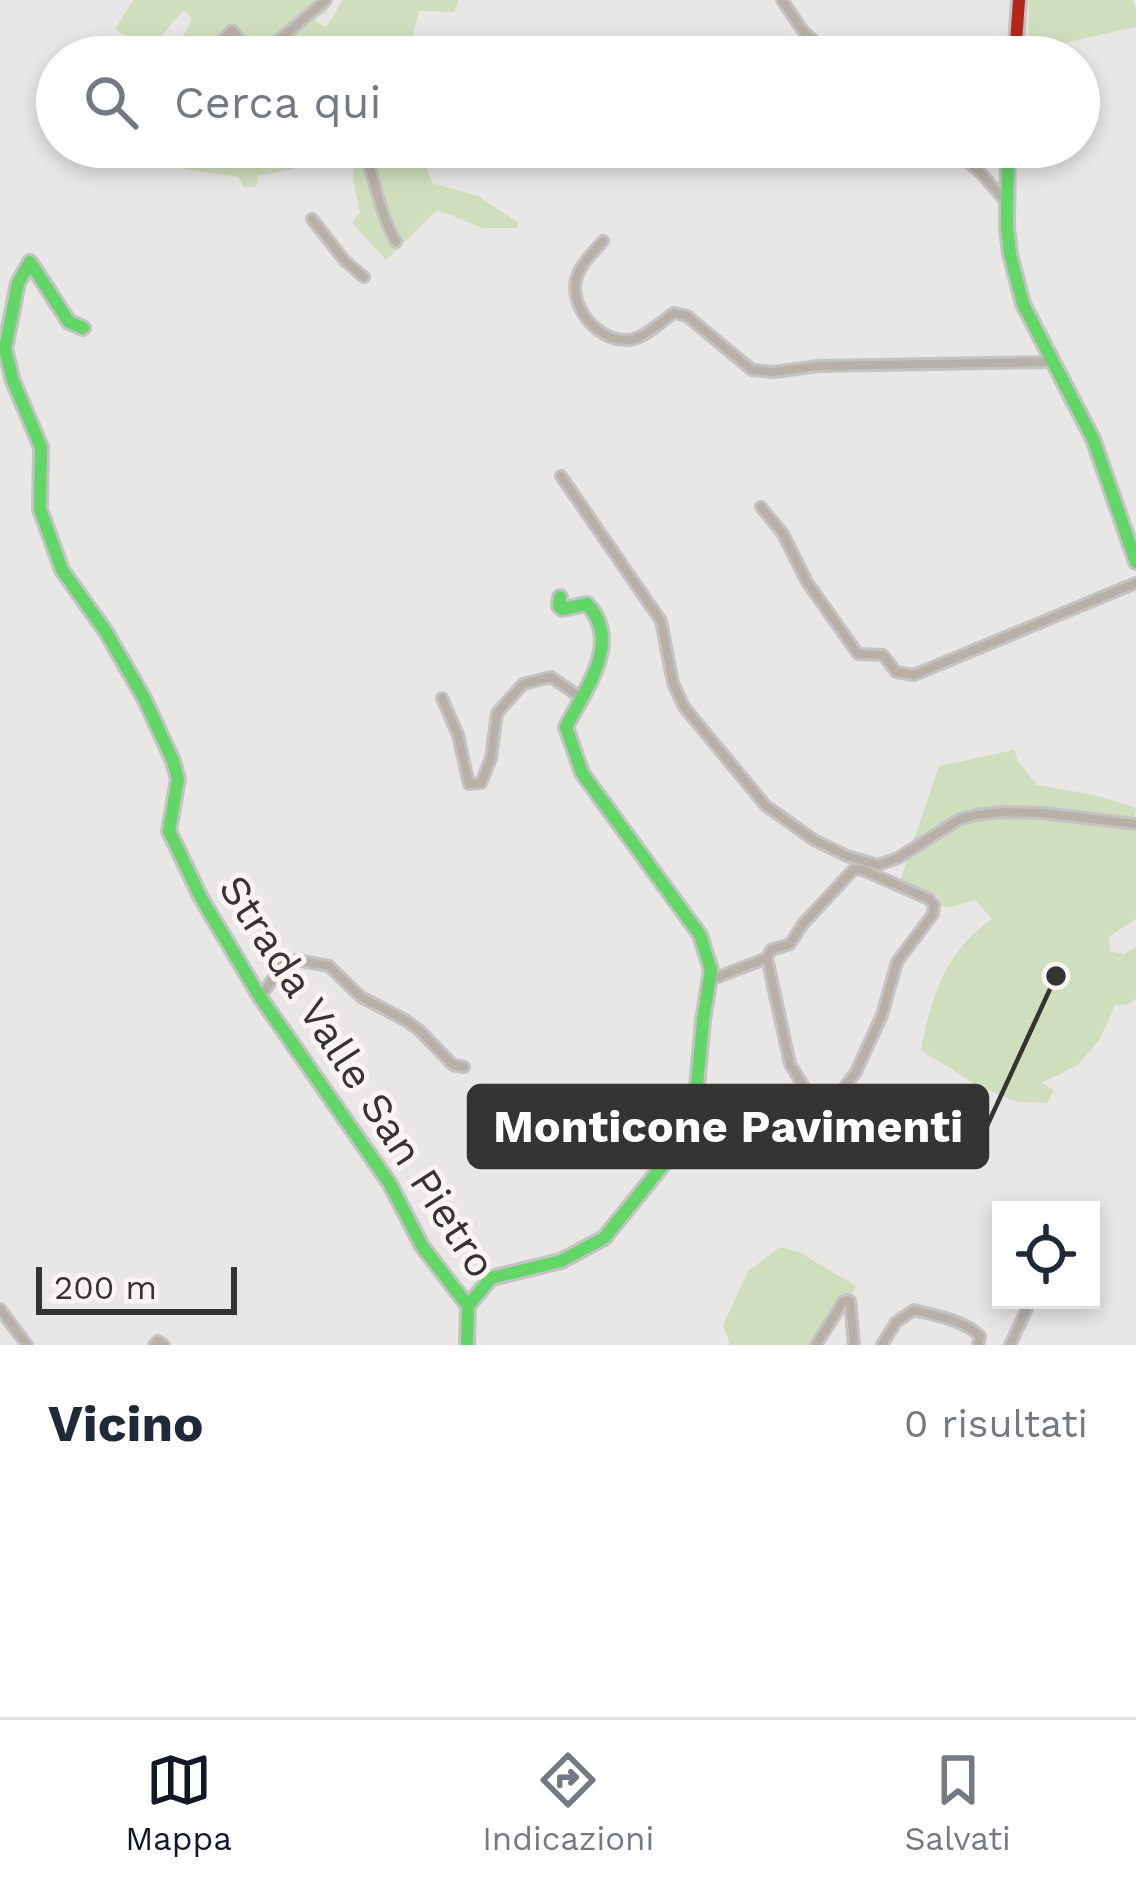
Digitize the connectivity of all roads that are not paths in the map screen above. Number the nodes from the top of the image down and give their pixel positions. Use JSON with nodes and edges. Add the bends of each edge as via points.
{"nodes":[{"id":1,"x":326,"y":0,"type":"edge"},
{"id":2,"x":782,"y":0,"type":"edge"},
{"id":3,"x":1019,"y":0,"type":"edge"},
{"id":4,"x":284,"y":36,"type":"edge"},
{"id":5,"x":808,"y":36,"type":"edge"},
{"id":6,"x":1016,"y":36,"type":"edge"},
{"id":7,"x":371,"y":168,"type":"edge"},
{"id":8,"x":975,"y":168,"type":"edge"},
{"id":9,"x":1007,"y":168,"type":"edge"},
{"id":10,"x":1006,"y":202,"type":"junction"},
{"id":11,"x":312,"y":219,"type":"dead end"},
{"id":12,"x":603,"y":241,"type":"dead end"},
{"id":13,"x":396,"y":242,"type":"dead end"},
{"id":14,"x":364,"y":277,"type":"dead end"},
{"id":15,"x":83,"y":328,"type":"dead end"},
{"id":16,"x":1052,"y":362,"type":"junction"},
{"id":17,"x":561,"y":476,"type":"dead end"},
{"id":18,"x":761,"y":507,"type":"dead end"},
{"id":19,"x":1136,"y":562,"type":"edge"},
{"id":20,"x":1136,"y":584,"type":"edge"},
{"id":21,"x":560,"y":597,"type":"dead end"},
{"id":22,"x":580,"y":697,"type":"junction"},
{"id":23,"x":442,"y":698,"type":"dead end"},
{"id":24,"x":1136,"y":824,"type":"edge"},
{"id":25,"x":849,"y":856,"type":"junction"},
{"id":26,"x":851,"y":872,"type":"junction"},
{"id":27,"x":767,"y":958,"type":"junction"},
{"id":28,"x":710,"y":980,"type":"junction"},
{"id":29,"x":260,"y":998,"type":"junction"},
{"id":30,"x":464,"y":1067,"type":"dead end"},
{"id":31,"x":468,"y":1306,"type":"junction"},
{"id":32,"x":0,"y":1309,"type":"edge"},
{"id":33,"x":1027,"y":1309,"type":"edge"},
{"id":34,"x":27,"y":1345,"type":"edge"},
{"id":35,"x":154,"y":1345,"type":"edge"},
{"id":36,"x":164,"y":1345,"type":"edge"},
{"id":37,"x":467,"y":1345,"type":"edge"},
{"id":38,"x":817,"y":1345,"type":"edge"},
{"id":39,"x":854,"y":1345,"type":"edge"},
{"id":40,"x":882,"y":1345,"type":"edge"},
{"id":41,"x":978,"y":1345,"type":"edge"},
{"id":42,"x":1010,"y":1345,"type":"edge"}],
"edges":[{"from":1,"to":4,"type":"street"},
{"from":2,"to":5,"type":"street"},
{"from":3,"to":6,"type":"street"},
{"from":7,"to":13,"type":"street"},
{"from":8,"to":10,"type":"street"},
{"from":9,"to":10,"type":"street"},
{"from":10,"to":16,"type":"street","via":[[1022,304]]},
{"from":11,"to":14,"type":"street"},
{"from":12,"to":16,"type":"street","via":[[583,264],[575,299],[585,316],[621,340],[674,313],[752,370]]},
{"from":15,"to":29,"type":"street","name":"Strada Valle San Pietro","via":[[69,322],[31,262],[18,283],[5,350],[41,447],[40,509],[62,569],[106,632],[173,761],[178,779],[169,831]]},
{"from":16,"to":19,"type":"street","via":[[1094,439]]},
{"from":17,"to":25,"type":"street","via":[[661,621],[679,698],[703,733],[766,806]]},
{"from":18,"to":20,"type":"street","via":[[858,654],[883,655],[896,672],[914,675]]},
{"from":21,"to":22,"type":"street","via":[[562,609],[594,608],[604,632],[601,658]]},
{"from":22,"to":23,"type":"street","via":[[551,677],[524,684],[497,713],[481,783],[469,784]]},
{"from":22,"to":28,"type":"street","via":[[566,727],[582,773],[700,934]]},
{"from":24,"to":25,"type":"street","via":[[989,814],[960,819],[878,866]]},
{"from":25,"to":26,"type":"street"},
{"from":26,"to":27,"type":"street","via":[[790,944]]},
{"from":26,"to":27,"type":"street","via":[[929,898],[935,908],[897,962],[856,1072],[825,1102],[812,1100],[793,1072]]},
{"from":27,"to":28,"type":"street"},
{"from":28,"to":31,"type":"street","via":[[693,1128],[604,1238],[561,1261],[491,1278]]},
{"from":29,"to":30,"type":"street","via":[[284,964],[329,966]]},
{"from":29,"to":31,"type":"street","name":"Strada Valle San Pietro"},
{"from":31,"to":37,"type":"street","name":"Strada Valle San Pietro"},
{"from":32,"to":34,"type":"street"},
{"from":33,"to":42,"type":"street"},
{"from":35,"to":36,"type":"street"},
{"from":38,"to":39,"type":"street","via":[[847,1300]]},
{"from":40,"to":41,"type":"street","via":[[914,1310],[976,1331]]}]}
